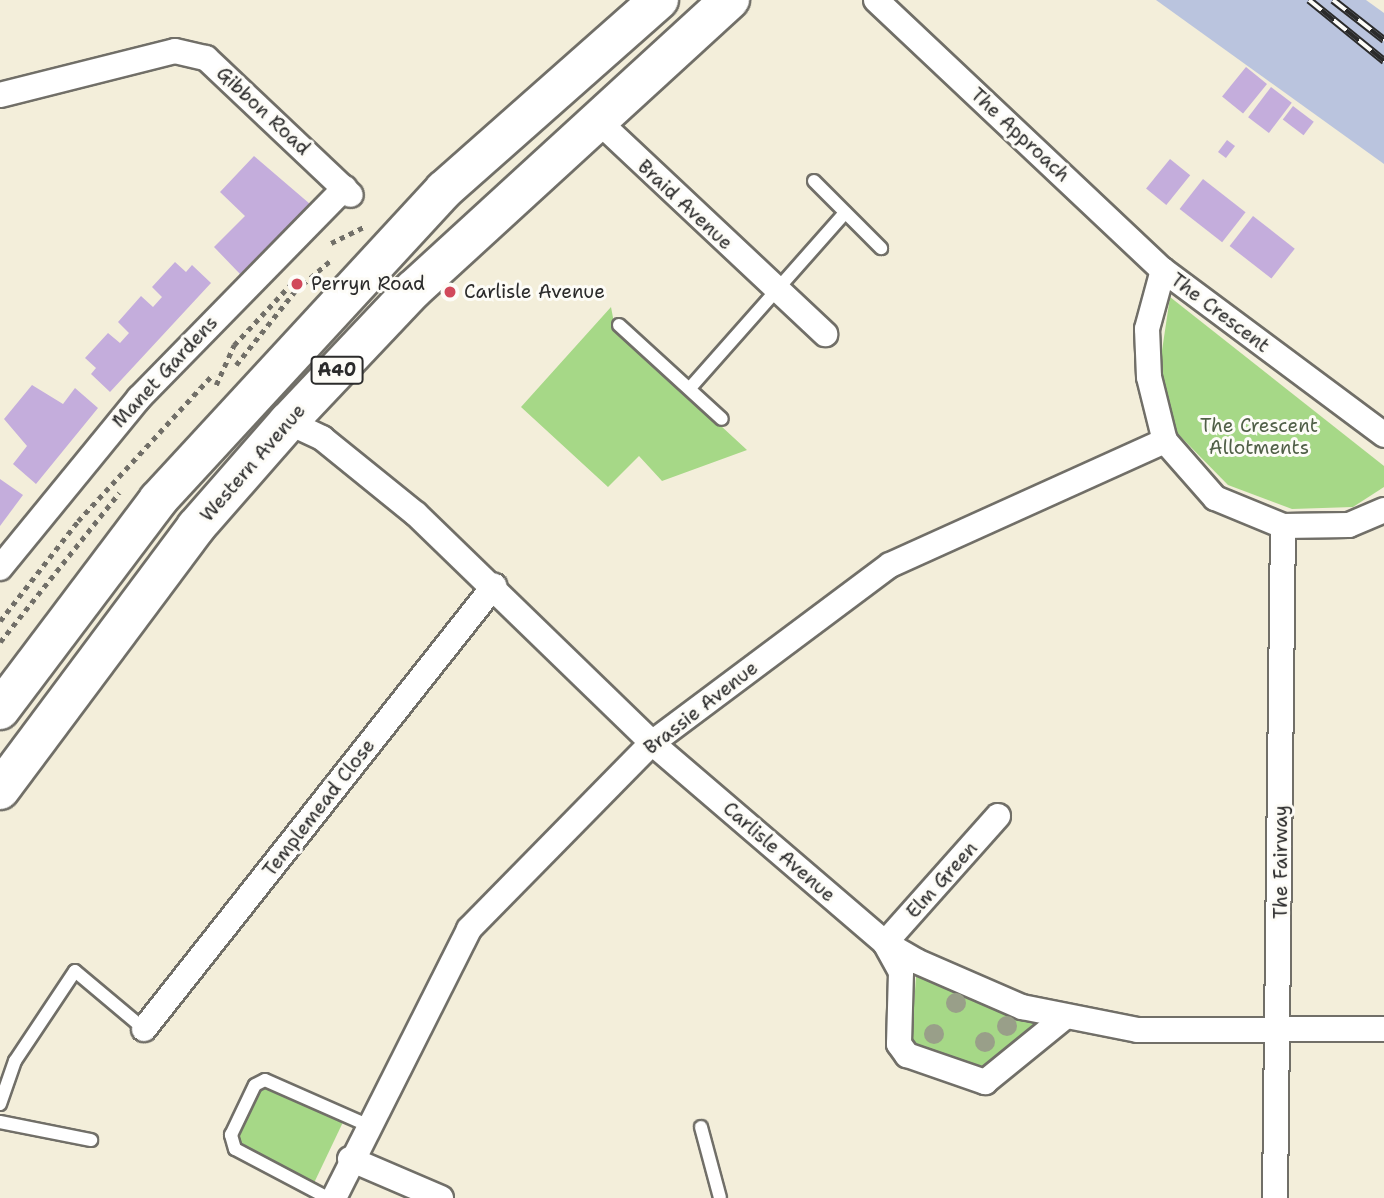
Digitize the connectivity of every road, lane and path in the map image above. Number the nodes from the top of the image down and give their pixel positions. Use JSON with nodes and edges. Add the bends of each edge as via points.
{"nodes":[{"id":1,"x":659,"y":0,"type":"edge"},
{"id":2,"x":730,"y":0,"type":"edge"},
{"id":3,"x":876,"y":0,"type":"edge"},
{"id":4,"x":0,"y":95,"type":"edge"},
{"id":5,"x":595,"y":118,"type":"junction"},
{"id":6,"x":814,"y":181,"type":"dead end"},
{"id":7,"x":348,"y":192,"type":"joint"},
{"id":8,"x":845,"y":213,"type":"junction"},
{"id":9,"x":352,"y":230,"type":"dead end"},
{"id":10,"x":881,"y":248,"type":"dead end"},
{"id":11,"x":342,"y":250,"type":"dead end"},
{"id":12,"x":320,"y":254,"type":"dead end"},
{"id":13,"x":310,"y":264,"type":"dead end"},
{"id":14,"x":1163,"y":270,"type":"junction"},
{"id":15,"x":778,"y":290,"type":"junction"},
{"id":16,"x":619,"y":325,"type":"dead end"},
{"id":17,"x":825,"y":334,"type":"dead end"},
{"id":18,"x":233,"y":371,"type":"dead end"},
{"id":19,"x":213,"y":374,"type":"dead end"},
{"id":20,"x":690,"y":388,"type":"junction"},
{"id":21,"x":193,"y":411,"type":"dead end"},
{"id":22,"x":722,"y":419,"type":"dead end"},
{"id":23,"x":288,"y":422,"type":"junction"},
{"id":24,"x":1384,"y":435,"type":"edge"},
{"id":25,"x":1165,"y":441,"type":"junction"},
{"id":26,"x":125,"y":486,"type":"dead end"},
{"id":27,"x":1384,"y":510,"type":"edge"},
{"id":28,"x":1283,"y":526,"type":"junction"},
{"id":29,"x":0,"y":568,"type":"edge"},
{"id":30,"x":494,"y":586,"type":"junction"},
{"id":31,"x":0,"y":621,"type":"edge"},
{"id":32,"x":0,"y":642,"type":"edge"},
{"id":33,"x":0,"y":710,"type":"edge"},
{"id":34,"x":652,"y":743,"type":"junction"},
{"id":35,"x":0,"y":790,"type":"edge"},
{"id":36,"x":998,"y":816,"type":"dead end"},
{"id":37,"x":885,"y":943,"type":"junction"},
{"id":38,"x":1065,"y":1017,"type":"junction"},
{"id":39,"x":1280,"y":1025,"type":"junction"},
{"id":40,"x":144,"y":1029,"type":"joint"},
{"id":41,"x":1384,"y":1029,"type":"edge"},
{"id":42,"x":0,"y":1104,"type":"edge"},
{"id":43,"x":0,"y":1122,"type":"edge"},
{"id":44,"x":367,"y":1125,"type":"junction"},
{"id":45,"x":701,"y":1127,"type":"dead end"},
{"id":46,"x":90,"y":1140,"type":"dead end"},
{"id":47,"x":350,"y":1159,"type":"junction"},
{"id":48,"x":328,"y":1198,"type":"edge"},
{"id":49,"x":334,"y":1198,"type":"edge"},
{"id":50,"x":441,"y":1198,"type":"edge"},
{"id":51,"x":720,"y":1198,"type":"edge"},
{"id":52,"x":1275,"y":1198,"type":"edge"}],
"edges":[{"from":1,"to":33,"type":"highway","number":"A40","via":[[443,190],[158,500]]},
{"from":2,"to":5,"type":"highway","name":"Western Avenue","number":"A40"},
{"from":3,"to":14,"type":"street","name":"The Approach"},
{"from":4,"to":7,"type":"street","name":"Gibbon Road","via":[[175,51],[206,58]]},
{"from":5,"to":15,"type":"street","name":"Braid Avenue"},
{"from":5,"to":23,"type":"highway","name":"Western Avenue","number":"A40","via":[[413,290]]},
{"from":6,"to":8,"type":"lane"},
{"from":7,"to":29,"type":"street","name":"Manet Gardens","via":[[139,398]]},
{"from":8,"to":10,"type":"lane"},
{"from":8,"to":15,"type":"lane"},
{"from":9,"to":12,"type":"path"},
{"from":11,"to":18,"type":"path","via":[[295,291]]},
{"from":13,"to":21,"type":"path","via":[[234,345],[217,384]]},
{"from":14,"to":24,"type":"street","name":"The Crescent"},
{"from":14,"to":25,"type":"street","name":"The Crescent","via":[[1147,328],[1149,377]]},
{"from":15,"to":17,"type":"street","name":"Braid Avenue"},
{"from":15,"to":20,"type":"lane"},
{"from":16,"to":20,"type":"lane"},
{"from":19,"to":31,"type":"path","via":[[78,520]]},
{"from":20,"to":22,"type":"lane"},
{"from":23,"to":30,"type":"street","name":"Carlisle Avenue","via":[[322,438]]},
{"from":23,"to":35,"type":"highway","name":"Western Avenue","number":"A40","via":[[196,527]]},
{"from":25,"to":28,"type":"street","name":"The Crescent","via":[[1215,498]]},
{"from":25,"to":34,"type":"street","name":"Brassie Avenue","via":[[890,565]]},
{"from":26,"to":32,"type":"path"},
{"from":27,"to":28,"type":"street","name":"The Crescent","via":[[1349,525]]},
{"from":28,"to":39,"type":"street","name":"The Fairway"},
{"from":30,"to":34,"type":"street","name":"Carlisle Avenue"},
{"from":30,"to":40,"type":"street","name":"Templemead Close"},
{"from":34,"to":37,"type":"street","name":"Carlisle Avenue"},
{"from":34,"to":44,"type":"street","name":"Brassie Avenue","via":[[469,929]]},
{"from":36,"to":37,"type":"street","name":"Elm Green"},
{"from":37,"to":38,"type":"street","name":"Carlisle Avenue","via":[[990,995]]},
{"from":37,"to":38,"type":"street","via":[[901,972],[897,1036],[907,1055],[992,1080]]},
{"from":38,"to":39,"type":"street","name":"Carlisle Avenue","via":[[1138,1030]]},
{"from":39,"to":41,"type":"street","name":"Carlisle Avenue"},
{"from":39,"to":52,"type":"street","name":"The Fairway"},
{"from":40,"to":42,"type":"lane","via":[[75,971],[15,1061]]},
{"from":43,"to":46,"type":"lane"},
{"from":44,"to":47,"type":"street","name":"Brassie Avenue"},
{"from":44,"to":48,"type":"lane","via":[[265,1080],[255,1085],[231,1135],[235,1149]]},
{"from":45,"to":51,"type":"lane"},
{"from":47,"to":49,"type":"street","name":"Brassie Avenue"},
{"from":47,"to":50,"type":"street"}]}
